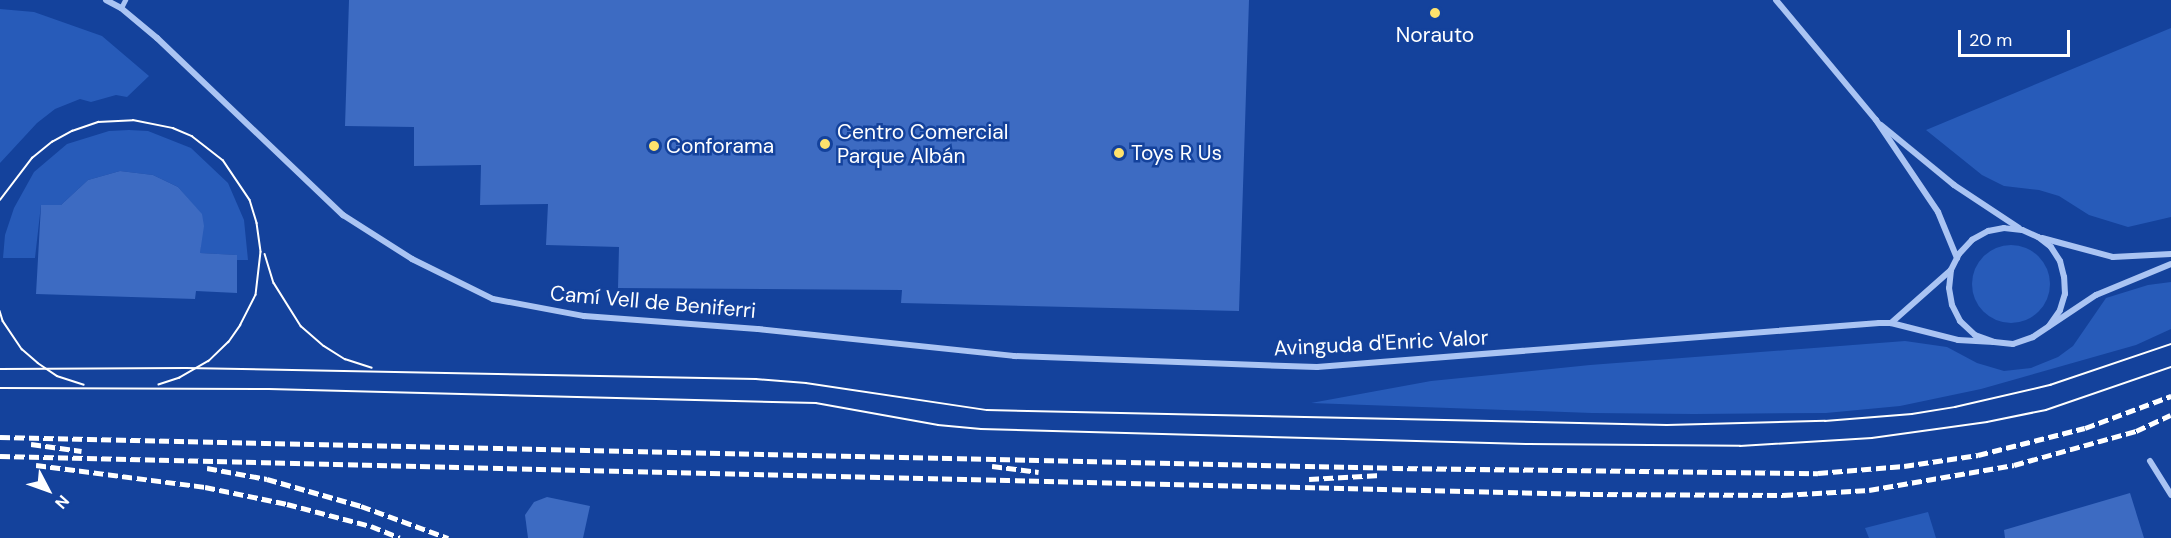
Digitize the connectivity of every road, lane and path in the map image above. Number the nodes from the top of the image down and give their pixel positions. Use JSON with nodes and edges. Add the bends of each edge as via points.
{"nodes":[{"id":1,"x":106,"y":0,"type":"edge"},
{"id":2,"x":115,"y":0,"type":"edge"},
{"id":3,"x":124,"y":0,"type":"edge"},
{"id":4,"x":1776,"y":0,"type":"edge"},
{"id":5,"x":121,"y":8,"type":"junction"},
{"id":6,"x":1876,"y":120,"type":"junction"},
{"id":7,"x":2022,"y":230,"type":"junction"},
{"id":8,"x":2038,"y":237,"type":"junction"},
{"id":9,"x":2171,"y":254,"type":"edge"},
{"id":10,"x":1957,"y":259,"type":"junction"},
{"id":11,"x":2171,"y":264,"type":"edge"},
{"id":12,"x":1951,"y":270,"type":"junction"},
{"id":13,"x":1891,"y":323,"type":"junction"},
{"id":14,"x":2049,"y":326,"type":"junction"},
{"id":15,"x":871,"y":341,"type":"joint"},
{"id":16,"x":1994,"y":342,"type":"junction"},
{"id":17,"x":2150,"y":461,"type":"dead end"},
{"id":18,"x":2171,"y":495,"type":"edge"}],
"edges":[{"from":1,"to":5,"type":"street","name":"Camí Vell de Beniferri"},
{"from":2,"to":5,"type":"street"},
{"from":3,"to":5,"type":"lane"},
{"from":4,"to":6,"type":"street"},
{"from":5,"to":15,"type":"street","name":"Camí Vell de Beniferri","via":[[343,215],[412,260],[493,299],[584,316],[758,328]]},
{"from":6,"to":7,"type":"street","via":[[1971,198]]},
{"from":6,"to":10,"type":"street","via":[[1938,213]]},
{"from":7,"to":8,"type":"street"},
{"from":7,"to":10,"type":"street","via":[[1988,231],[1972,240]]},
{"from":8,"to":9,"type":"street","via":[[2113,257]]},
{"from":8,"to":14,"type":"street","via":[[2051,247],[2064,277],[2065,294]]},
{"from":10,"to":12,"type":"street"},
{"from":11,"to":14,"type":"street","via":[[2096,295]]},
{"from":12,"to":13,"type":"street"},
{"from":12,"to":16,"type":"street","via":[[1949,288],[1960,321],[1975,334]]},
{"from":13,"to":15,"type":"street","name":"Avinguda d'Enric Valor","via":[[1317,367],[1014,356]]},
{"from":13,"to":16,"type":"street","name":"Avinguda d'Enric Valor","via":[[1958,340]]},
{"from":14,"to":16,"type":"street","via":[[2013,344]]},
{"from":17,"to":18,"type":"street"}]}
